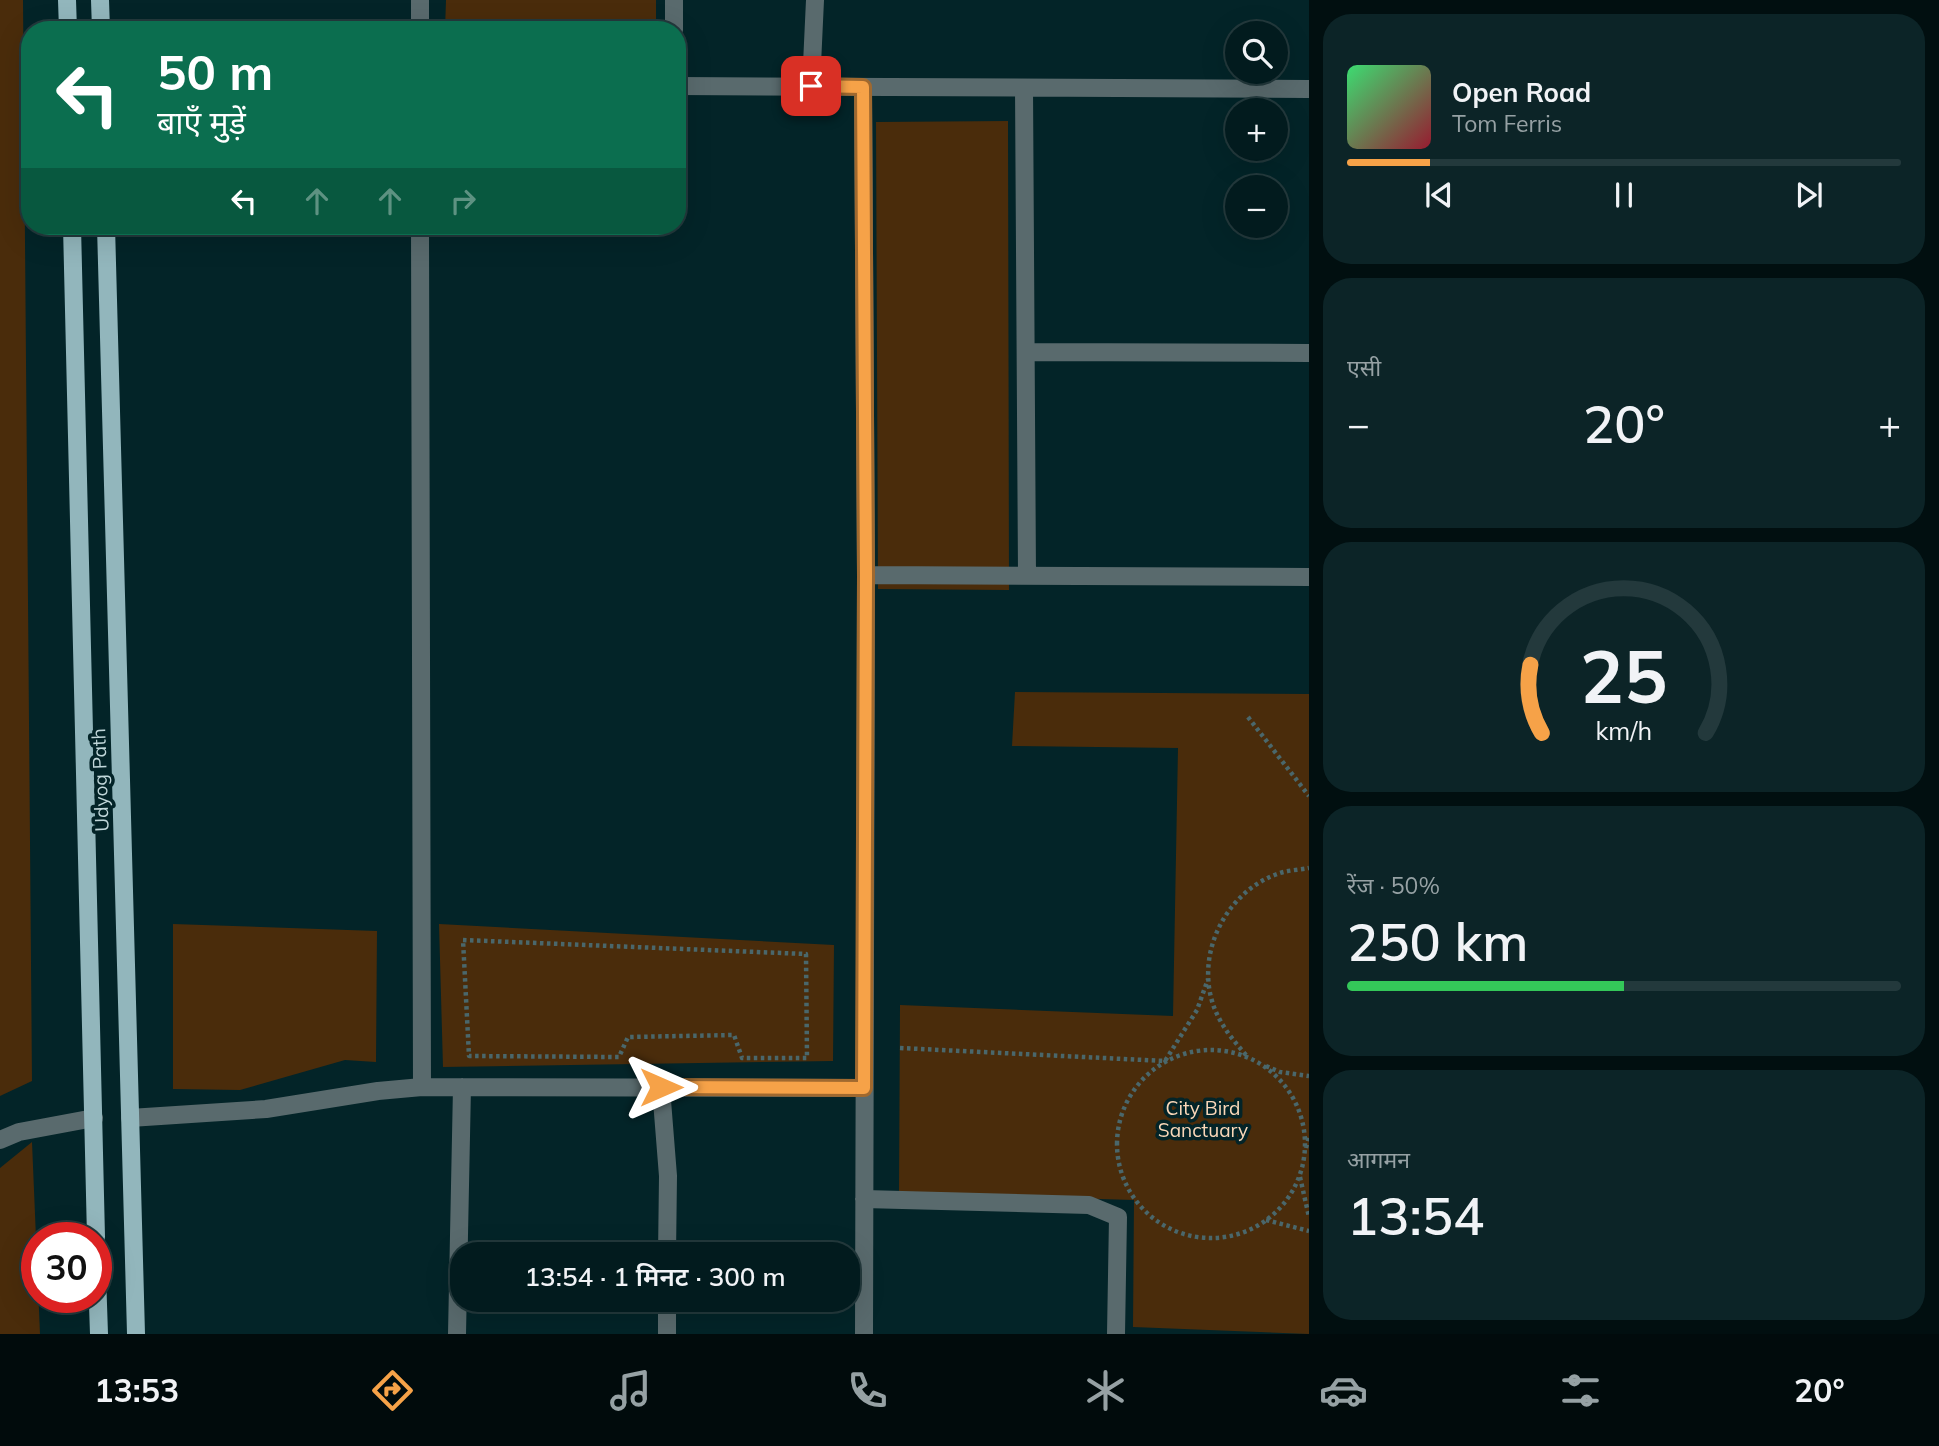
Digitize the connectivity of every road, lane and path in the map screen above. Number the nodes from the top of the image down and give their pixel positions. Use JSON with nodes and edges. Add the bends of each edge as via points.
{"nodes":[{"id":1,"x":67,"y":0,"type":"edge"},
{"id":2,"x":100,"y":0,"type":"edge"},
{"id":3,"x":420,"y":0,"type":"edge"},
{"id":4,"x":674,"y":0,"type":"edge"},
{"id":5,"x":815,"y":0,"type":"edge"},
{"id":6,"x":68,"y":21,"type":"edge"},
{"id":7,"x":101,"y":21,"type":"edge"},
{"id":8,"x":420,"y":21,"type":"edge"},
{"id":9,"x":674,"y":21,"type":"edge"},
{"id":10,"x":686,"y":86,"type":"edge"},
{"id":11,"x":811,"y":86,"type":"junction"},
{"id":12,"x":863,"y":87,"type":"junction"},
{"id":13,"x":1024,"y":88,"type":"junction"},
{"id":14,"x":1309,"y":89,"type":"edge"},
{"id":15,"x":72,"y":235,"type":"edge"},
{"id":16,"x":106,"y":235,"type":"edge"},
{"id":17,"x":420,"y":235,"type":"edge"},
{"id":18,"x":1026,"y":352,"type":"junction"},
{"id":19,"x":1309,"y":353,"type":"edge"},
{"id":20,"x":866,"y":575,"type":"junction"},
{"id":21,"x":1027,"y":576,"type":"junction"},
{"id":22,"x":1309,"y":577,"type":"edge"},
{"id":23,"x":1248,"y":717,"type":"dead end"},
{"id":24,"x":1309,"y":796,"type":"edge"},
{"id":25,"x":1309,"y":868,"type":"edge"},
{"id":26,"x":1208,"y":979,"type":"junction"},
{"id":27,"x":734,"y":1035,"type":"joint"},
{"id":28,"x":900,"y":1048,"type":"dead end"},
{"id":29,"x":1248,"y":1057,"type":"junction"},
{"id":30,"x":1165,"y":1061,"type":"junction"},
{"id":31,"x":1309,"y":1076,"type":"edge"},
{"id":32,"x":422,"y":1087,"type":"junction"},
{"id":33,"x":462,"y":1087,"type":"junction"},
{"id":34,"x":661,"y":1087,"type":"junction"},
{"id":35,"x":864,"y":1088,"type":"junction"},
{"id":36,"x":94,"y":1118,"type":"junction"},
{"id":37,"x":130,"y":1118,"type":"junction"},
{"id":38,"x":1309,"y":1137,"type":"edge"},
{"id":39,"x":0,"y":1140,"type":"edge"},
{"id":40,"x":1300,"y":1176,"type":"junction"},
{"id":41,"x":864,"y":1199,"type":"junction"},
{"id":42,"x":1309,"y":1217,"type":"edge"},
{"id":43,"x":1266,"y":1220,"type":"junction"},
{"id":44,"x":96,"y":1222,"type":"edge"},
{"id":45,"x":1309,"y":1231,"type":"edge"},
{"id":46,"x":667,"y":1242,"type":"edge"},
{"id":47,"x":667,"y":1312,"type":"edge"},
{"id":48,"x":98,"y":1313,"type":"edge"},
{"id":49,"x":99,"y":1334,"type":"edge"},
{"id":50,"x":136,"y":1334,"type":"edge"},
{"id":51,"x":457,"y":1334,"type":"edge"},
{"id":52,"x":667,"y":1334,"type":"edge"},
{"id":53,"x":864,"y":1334,"type":"edge"},
{"id":54,"x":1116,"y":1334,"type":"edge"}],
"edges":[{"from":1,"to":6,"type":"main road"},
{"from":2,"to":7,"type":"main road"},
{"from":3,"to":8,"type":"street"},
{"from":4,"to":9,"type":"street"},
{"from":5,"to":11,"type":"street"},
{"from":10,"to":11,"type":"street"},
{"from":11,"to":12,"type":"street"},
{"from":12,"to":13,"type":"street"},
{"from":12,"to":20,"type":"street"},
{"from":13,"to":14,"type":"street"},
{"from":13,"to":18,"type":"street"},
{"from":15,"to":36,"type":"main road","name":"Udyog Path"},
{"from":16,"to":37,"type":"main road","name":"Udyog Path"},
{"from":17,"to":32,"type":"street"},
{"from":18,"to":19,"type":"street"},
{"from":18,"to":21,"type":"street"},
{"from":20,"to":21,"type":"street"},
{"from":20,"to":35,"type":"street"},
{"from":21,"to":22,"type":"street"},
{"from":23,"to":24,"type":"path"},
{"from":25,"to":26,"type":"path","via":[[1277,873],[1247,890],[1225,915],[1211,945]]},
{"from":26,"to":29,"type":"path","via":[[1220,1022]]},
{"from":26,"to":30,"type":"path","via":[[1197,1010]]},
{"from":27,"to":27,"type":"path","via":[[628,1037],[620,1056],[469,1056],[463,940],[806,954],[807,1058],[742,1058]]},
{"from":28,"to":30,"type":"path"},
{"from":29,"to":30,"type":"path","via":[[1220,1050],[1192,1051]]},
{"from":29,"to":31,"type":"path","via":[[1280,1072]]},
{"from":29,"to":40,"type":"path","via":[[1272,1073],[1291,1094],[1302,1120],[1305,1149]]},
{"from":30,"to":43,"type":"path","via":[[1141,1080],[1124,1106],[1116,1135],[1119,1166],[1131,1194],[1151,1217],[1178,1232],[1208,1238],[1238,1234]]},
{"from":32,"to":33,"type":"street"},
{"from":32,"to":37,"type":"street","via":[[266,1110]]},
{"from":33,"to":34,"type":"street"},
{"from":33,"to":51,"type":"street"},
{"from":34,"to":35,"type":"street"},
{"from":34,"to":46,"type":"street"},
{"from":35,"to":41,"type":"street"},
{"from":36,"to":39,"type":"street"},
{"from":36,"to":44,"type":"main road","name":"Udyog Path"},
{"from":37,"to":50,"type":"main road","name":"Udyog Path"},
{"from":38,"to":40,"type":"path"},
{"from":40,"to":42,"type":"path"},
{"from":40,"to":43,"type":"path","via":[[1286,1201]]},
{"from":41,"to":53,"type":"street"},
{"from":41,"to":54,"type":"street","via":[[1089,1205],[1118,1217]]},
{"from":43,"to":45,"type":"path"},
{"from":47,"to":52,"type":"street"},
{"from":48,"to":49,"type":"main road"}]}
